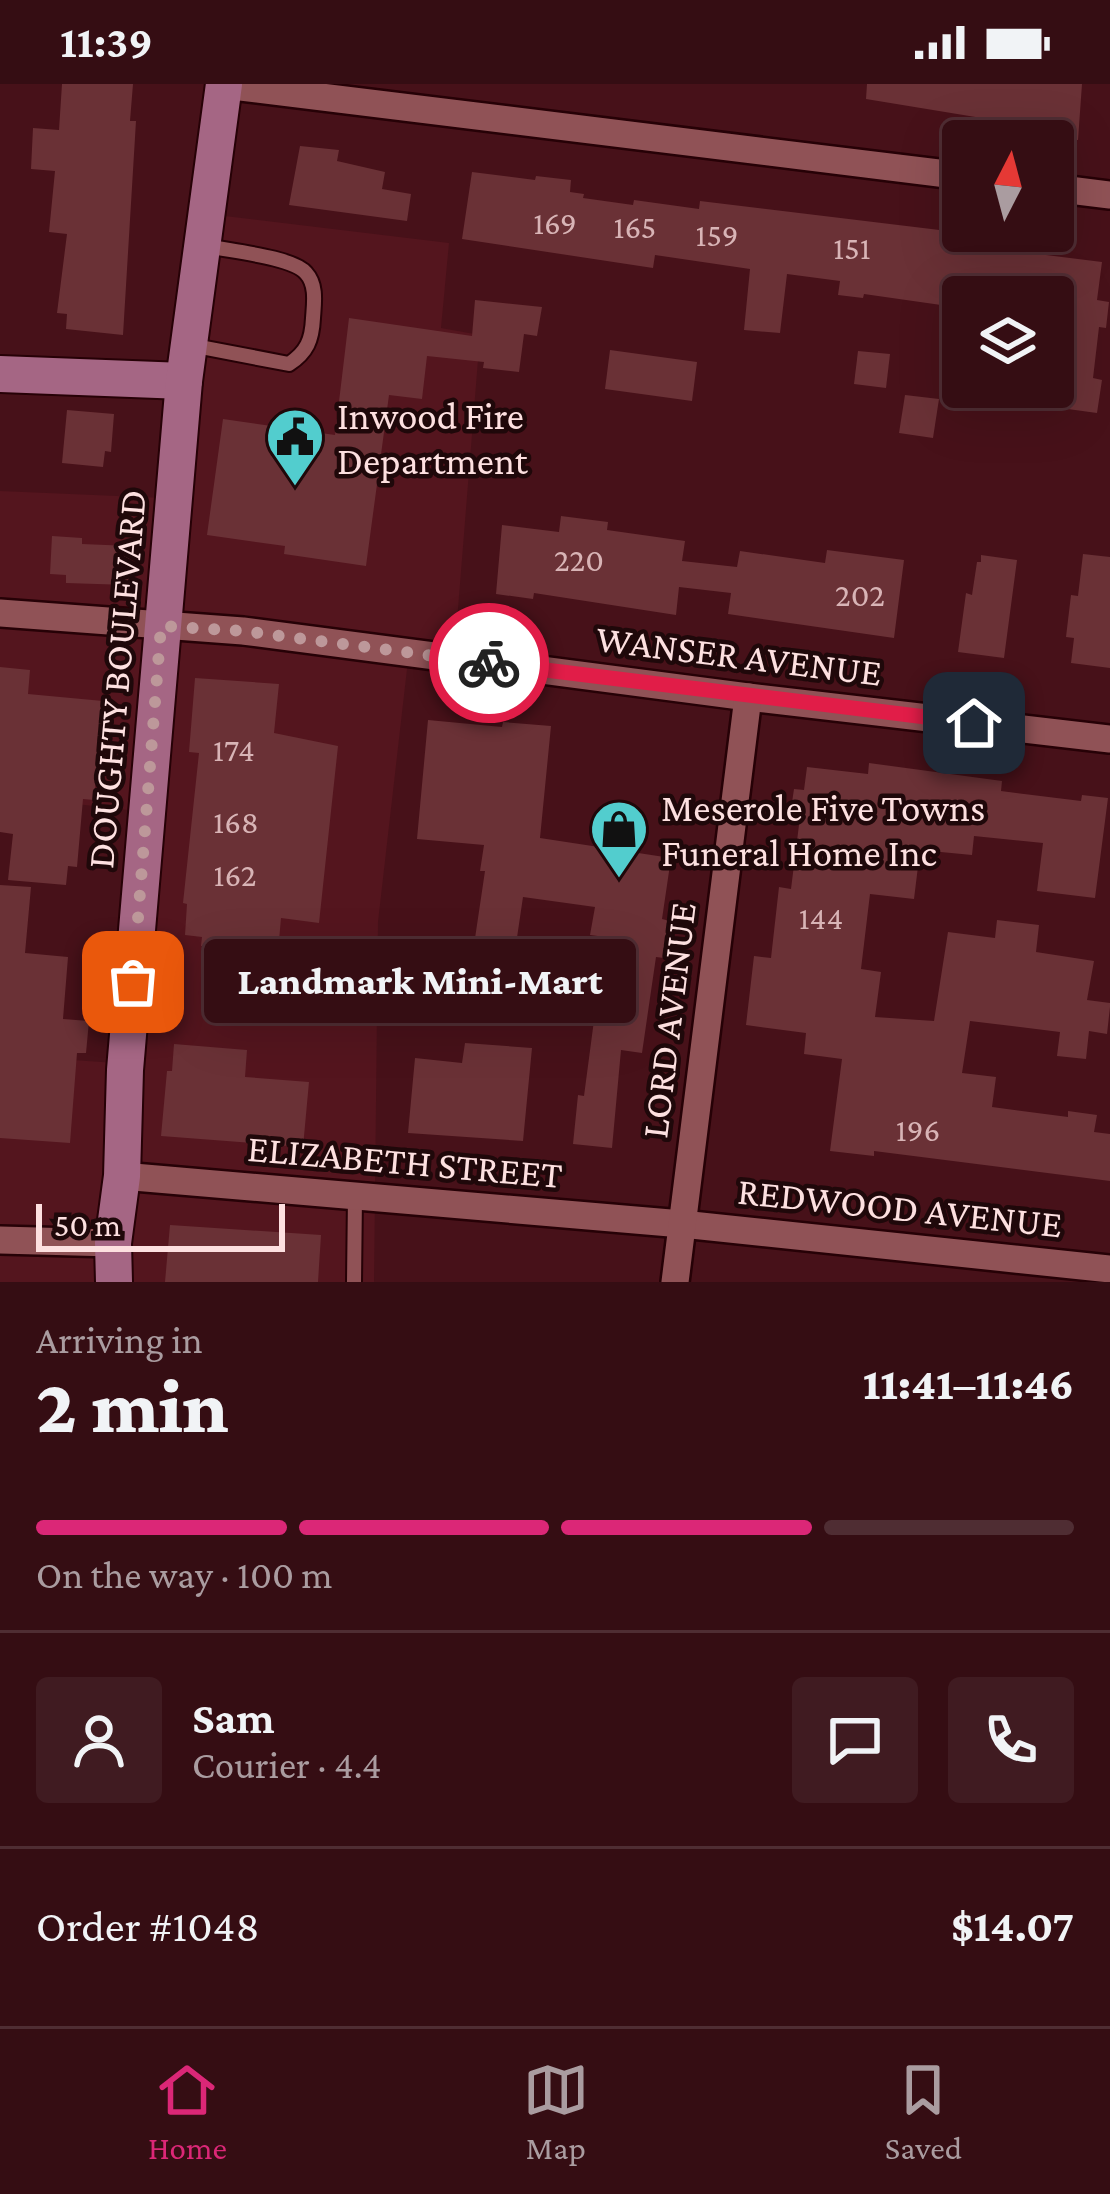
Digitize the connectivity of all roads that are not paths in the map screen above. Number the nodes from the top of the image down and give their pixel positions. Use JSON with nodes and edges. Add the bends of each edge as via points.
{"nodes":[{"id":1,"x":224,"y":84,"type":"edge"},
{"id":2,"x":942,"y":173,"type":"edge"},
{"id":3,"x":1074,"y":191,"type":"edge"},
{"id":4,"x":1110,"y":195,"type":"edge"},
{"id":5,"x":202,"y":245,"type":"junction"},
{"id":6,"x":189,"y":344,"type":"junction"},
{"id":7,"x":0,"y":374,"type":"edge"},
{"id":8,"x":184,"y":381,"type":"junction"},
{"id":9,"x":0,"y":613,"type":"edge"},
{"id":10,"x":161,"y":626,"type":"junction"},
{"id":11,"x":748,"y":697,"type":"junction"},
{"id":12,"x":1110,"y":739,"type":"edge"},
{"id":13,"x":122,"y":1176,"type":"junction"},
{"id":14,"x":355,"y":1196,"type":"junction"},
{"id":15,"x":682,"y":1224,"type":"junction"},
{"id":16,"x":0,"y":1240,"type":"edge"},
{"id":17,"x":113,"y":1243,"type":"junction"},
{"id":18,"x":1110,"y":1269,"type":"edge"},
{"id":19,"x":114,"y":1282,"type":"edge"},
{"id":20,"x":354,"y":1282,"type":"edge"},
{"id":21,"x":675,"y":1282,"type":"edge"}],
"edges":[{"from":1,"to":2,"type":"street"},
{"from":1,"to":5,"type":"main road","name":"DOUGHTY BOULEVARD"},
{"from":3,"to":4,"type":"street"},
{"from":5,"to":6,"type":"main road","name":"DOUGHTY BOULEVARD"},
{"from":5,"to":6,"type":"lane","via":[[297,265],[314,292],[313,331],[305,353],[289,364]]},
{"from":6,"to":8,"type":"main road","name":"DOUGHTY BOULEVARD"},
{"from":7,"to":8,"type":"main road"},
{"from":8,"to":10,"type":"main road","name":"DOUGHTY BOULEVARD"},
{"from":9,"to":10,"type":"street","name":"WANSER AVENUE"},
{"from":10,"to":11,"type":"street","name":"WANSER AVENUE"},
{"from":10,"to":13,"type":"main road","name":"DOUGHTY BOULEVARD"},
{"from":11,"to":12,"type":"street","name":"WANSER AVENUE"},
{"from":11,"to":15,"type":"street","name":"LORD AVENUE"},
{"from":13,"to":14,"type":"street","name":"ELIZABETH STREET"},
{"from":13,"to":17,"type":"main road","name":"DOUGHTY BOULEVARD"},
{"from":14,"to":15,"type":"street","name":"ELIZABETH STREET"},
{"from":14,"to":20,"type":"lane"},
{"from":15,"to":18,"type":"street","name":"REDWOOD AVENUE"},
{"from":15,"to":21,"type":"street","name":"LORD AVENUE"},
{"from":16,"to":17,"type":"street"},
{"from":17,"to":19,"type":"main road","name":"DOUGHTY BOULEVARD"}]}
